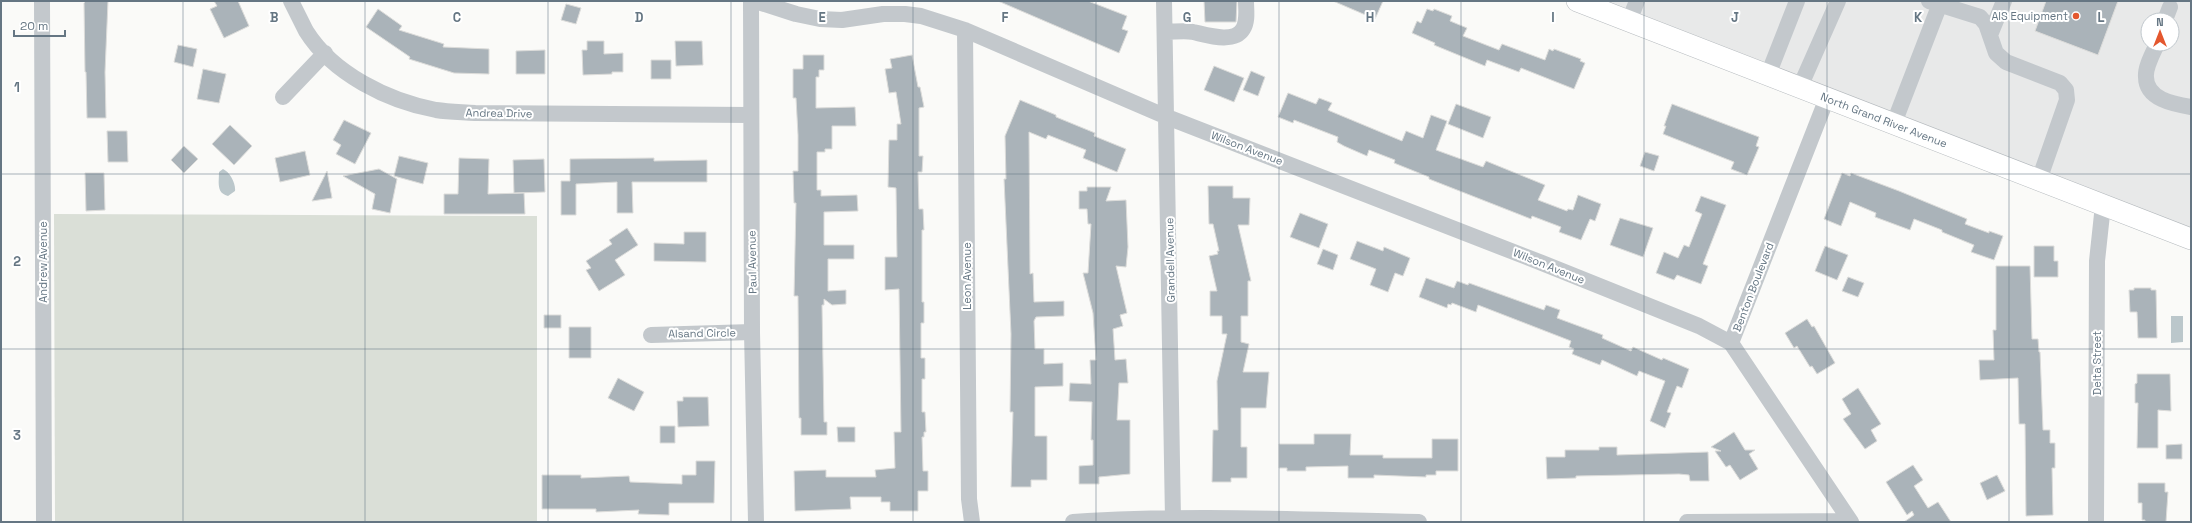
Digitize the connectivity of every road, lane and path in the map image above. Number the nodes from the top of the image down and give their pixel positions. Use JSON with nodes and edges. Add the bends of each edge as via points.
{"nodes":[{"id":1,"x":42,"y":1,"type":"edge"},
{"id":2,"x":291,"y":1,"type":"edge"},
{"id":3,"x":751,"y":1,"type":"edge"},
{"id":4,"x":755,"y":1,"type":"edge"},
{"id":5,"x":1164,"y":1,"type":"edge"},
{"id":6,"x":1246,"y":1,"type":"edge"},
{"id":7,"x":1577,"y":1,"type":"edge"},
{"id":8,"x":1638,"y":1,"type":"edge"},
{"id":9,"x":1797,"y":1,"type":"edge"},
{"id":10,"x":1838,"y":1,"type":"edge"},
{"id":11,"x":2004,"y":1,"type":"edge"},
{"id":12,"x":1937,"y":2,"type":"edge"},
{"id":13,"x":1629,"y":21,"type":"junction"},
{"id":14,"x":965,"y":30,"type":"junction"},
{"id":15,"x":1165,"y":32,"type":"junction"},
{"id":16,"x":1990,"y":35,"type":"junction"},
{"id":17,"x":2154,"y":52,"type":"edge"},
{"id":18,"x":325,"y":53,"type":"junction"},
{"id":19,"x":1768,"y":75,"type":"junction"},
{"id":20,"x":1800,"y":87,"type":"junction"},
{"id":21,"x":283,"y":97,"type":"dead end"},
{"id":22,"x":1827,"y":98,"type":"junction"},
{"id":23,"x":2191,"y":106,"type":"edge"},
{"id":24,"x":750,"y":115,"type":"junction"},
{"id":25,"x":1167,"y":117,"type":"junction"},
{"id":26,"x":1894,"y":123,"type":"junction"},
{"id":27,"x":2039,"y":180,"type":"junction"},
{"id":28,"x":2103,"y":205,"type":"junction"},
{"id":29,"x":2191,"y":239,"type":"edge"},
{"id":30,"x":752,"y":332,"type":"junction"},
{"id":31,"x":651,"y":334,"type":"dead end"},
{"id":32,"x":1731,"y":343,"type":"junction"},
{"id":33,"x":1173,"y":519,"type":"junction"},
{"id":34,"x":44,"y":522,"type":"edge"},
{"id":35,"x":756,"y":522,"type":"edge"},
{"id":36,"x":972,"y":522,"type":"edge"},
{"id":37,"x":1073,"y":522,"type":"edge"},
{"id":38,"x":1419,"y":522,"type":"edge"},
{"id":39,"x":1687,"y":522,"type":"edge"},
{"id":40,"x":1851,"y":522,"type":"edge"},
{"id":41,"x":2096,"y":522,"type":"edge"}],
"edges":[{"from":1,"to":34,"type":"street","name":"Andrew Avenue"},
{"from":2,"to":18,"type":"street","name":"Andrea Drive","via":[[307,32]]},
{"from":3,"to":24,"type":"street","name":"Paul Avenue"},
{"from":4,"to":14,"type":"street","name":"Wilson Avenue","via":[[820,19],[842,20],[883,14],[905,14],[921,16]]},
{"from":5,"to":15,"type":"street","name":"Grandell Avenue"},
{"from":6,"to":15,"type":"street","via":[[1243,30],[1232,36]]},
{"from":7,"to":13,"type":"main road","name":"North Grand River Avenue"},
{"from":8,"to":13,"type":"street"},
{"from":9,"to":19,"type":"street"},
{"from":10,"to":20,"type":"street"},
{"from":11,"to":16,"type":"street"},
{"from":12,"to":16,"type":"street","via":[[1980,17]]},
{"from":12,"to":26,"type":"street"},
{"from":13,"to":19,"type":"main road","name":"North Grand River Avenue"},
{"from":14,"to":25,"type":"street","name":"Wilson Avenue"},
{"from":14,"to":36,"type":"street","name":"Leon Avenue","via":[[968,499]]},
{"from":15,"to":25,"type":"street","name":"Grandell Avenue"},
{"from":16,"to":27,"type":"street","via":[[1996,53],[2006,62],[2060,83],[2066,90],[2067,100]]},
{"from":17,"to":23,"type":"street","via":[[2145,76],[2148,88],[2157,97]]},
{"from":18,"to":21,"type":"street"},
{"from":18,"to":24,"type":"street","name":"Andrea Drive","via":[[368,86],[436,110],[475,114]]},
{"from":19,"to":20,"type":"main road","name":"North Grand River Avenue"},
{"from":20,"to":22,"type":"main road","name":"North Grand River Avenue"},
{"from":22,"to":26,"type":"main road","name":"North Grand River Avenue"},
{"from":22,"to":32,"type":"street","name":"Benton Boulevard"},
{"from":24,"to":30,"type":"street","name":"Paul Avenue"},
{"from":25,"to":32,"type":"street","name":"Wilson Avenue","via":[[1542,262],[1698,326]]},
{"from":25,"to":33,"type":"street","name":"Grandell Avenue"},
{"from":26,"to":27,"type":"main road","name":"North Grand River Avenue"},
{"from":27,"to":28,"type":"main road","name":"North Grand River Avenue"},
{"from":28,"to":29,"type":"main road","name":"North Grand River Avenue"},
{"from":28,"to":41,"type":"street","name":"Delta Street","via":[[2097,261]]},
{"from":30,"to":31,"type":"street","name":"Alsand Circle"},
{"from":30,"to":35,"type":"street","name":"Paul Avenue"},
{"from":32,"to":40,"type":"street","name":"Benton Boulevard"},
{"from":33,"to":37,"type":"street"},
{"from":33,"to":38,"type":"street"},
{"from":39,"to":40,"type":"street"}]}
